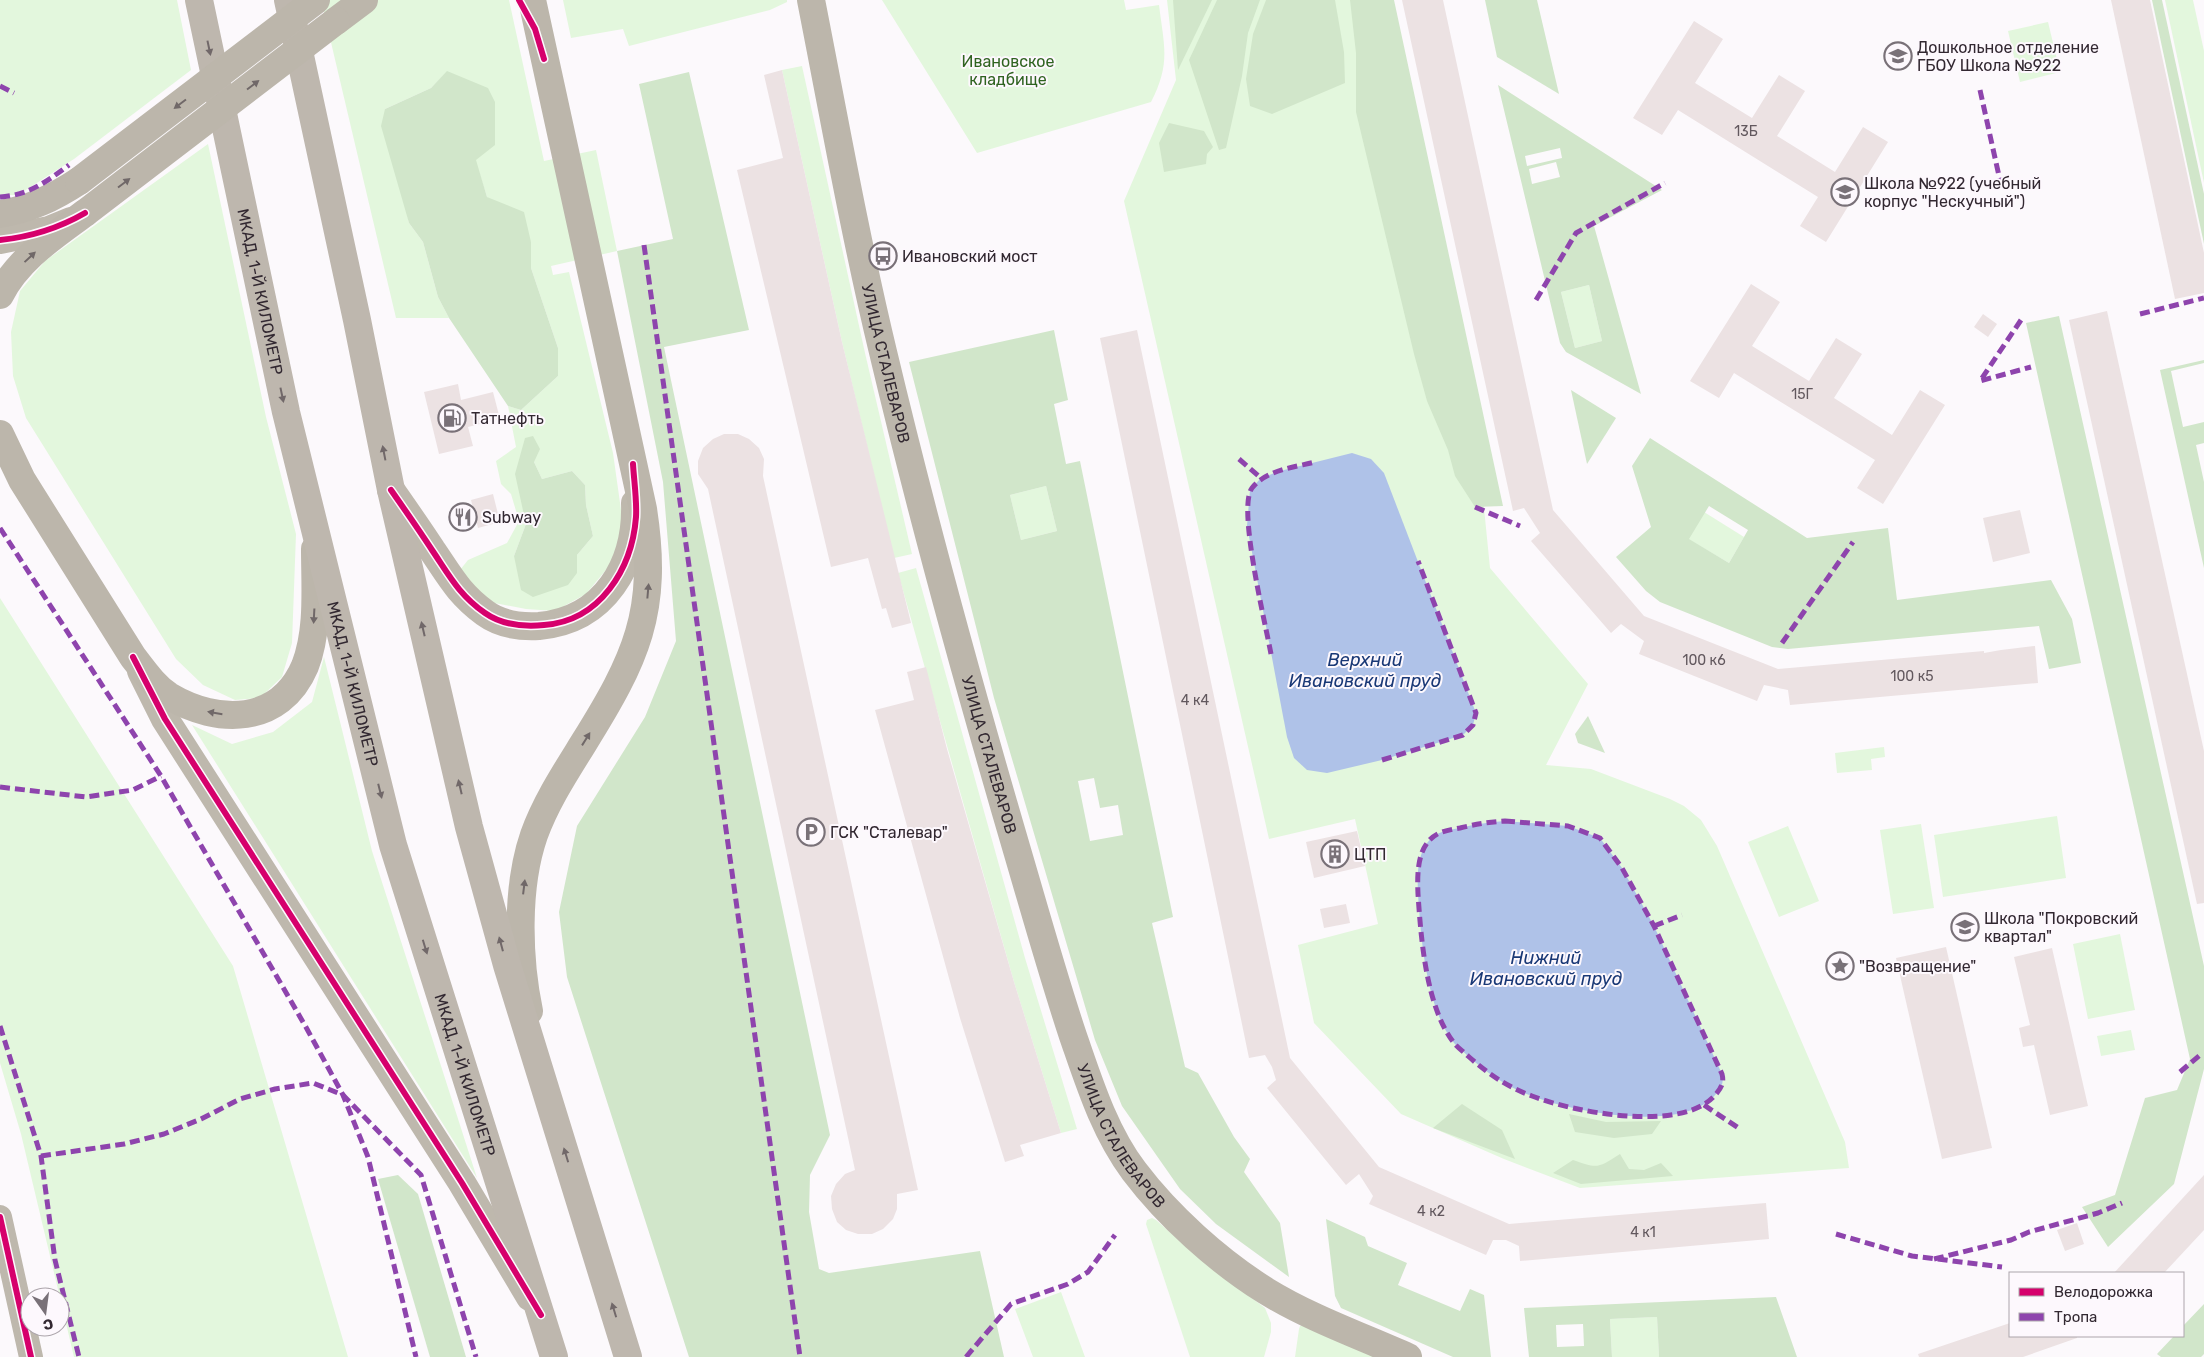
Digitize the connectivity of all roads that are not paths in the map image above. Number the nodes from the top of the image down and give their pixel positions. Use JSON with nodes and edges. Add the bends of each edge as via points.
{"nodes":[{"id":1,"x":199,"y":0,"type":"edge"},
{"id":2,"x":288,"y":0,"type":"edge"},
{"id":3,"x":316,"y":0,"type":"edge"},
{"id":4,"x":364,"y":0,"type":"edge"},
{"id":5,"x":519,"y":0,"type":"edge"},
{"id":6,"x":532,"y":0,"type":"edge"},
{"id":7,"x":810,"y":0,"type":"edge"},
{"id":8,"x":544,"y":59,"type":"junction"},
{"id":9,"x":85,"y":212,"type":"junction"},
{"id":10,"x":0,"y":214,"type":"edge"},
{"id":11,"x":0,"y":240,"type":"edge"},
{"id":12,"x":0,"y":295,"type":"edge"},
{"id":13,"x":0,"y":434,"type":"edge"},
{"id":14,"x":0,"y":444,"type":"edge"},
{"id":15,"x":633,"y":464,"type":"junction"},
{"id":16,"x":22,"y":480,"type":"junction"},
{"id":17,"x":391,"y":490,"type":"junction"},
{"id":18,"x":316,"y":532,"type":"junction"},
{"id":19,"x":133,"y":657,"type":"junction"},
{"id":20,"x":546,"y":1091,"type":"junction"},
{"id":21,"x":0,"y":1217,"type":"edge"},
{"id":22,"x":541,"y":1315,"type":"junction"},
{"id":23,"x":31,"y":1357,"type":"edge"},
{"id":24,"x":554,"y":1357,"type":"edge"},
{"id":25,"x":628,"y":1357,"type":"edge"},
{"id":26,"x":1408,"y":1357,"type":"edge"}],
"edges":[{"from":1,"to":18,"type":"highway","name":"МКАД, 1-Й КИЛОМЕТР","one_way":true,"via":[[286,412]]},
{"from":17,"to":2,"type":"highway","one_way":true},
{"from":3,"to":10,"type":"main road","one_way":true,"bridge":true,"via":[[79,181],[43,203]]},
{"from":9,"to":4,"type":"main road","one_way":true,"bridge":true},
{"from":5,"to":8,"type":"street","via":[[535,29]]},
{"from":6,"to":8,"type":"main road"},
{"from":7,"to":26,"type":"main road","name":"УЛИЦА СТАЛЕВАРОВ","via":[[882,348],[922,511],[971,695],[1060,997],[1100,1110],[1132,1168],[1159,1200],[1192,1233],[1243,1275],[1296,1308]]},
{"from":8,"to":15,"type":"main road"},
{"from":9,"to":11,"type":"street","via":[[49,230]]},
{"from":12,"to":9,"type":"main road","one_way":true,"via":[[20,266]]},
{"from":13,"to":16,"type":"main road"},
{"from":14,"to":16,"type":"street"},
{"from":15,"to":17,"type":"street","via":[[636,516],[626,564],[597,603],[578,616],[556,624],[529,626],[506,623],[487,614],[465,597],[450,580]]},
{"from":20,"to":15,"type":"main road","one_way":true,"via":[[526,996],[522,949],[523,893],[534,835],[546,806],[612,697],[640,633],[647,600],[648,542]]},
{"from":16,"to":19,"type":"main road"},
{"from":20,"to":17,"type":"highway","one_way":true,"via":[[469,828]]},
{"from":18,"to":19,"type":"main road","one_way":true,"via":[[315,618],[311,646],[298,680],[275,704],[245,714],[209,713],[168,695]]},
{"from":18,"to":22,"type":"highway","name":"МКАД, 1-Й КИЛОМЕТР","one_way":true,"via":[[393,845]]},
{"from":19,"to":22,"type":"street","via":[[165,719],[462,1183]]},
{"from":25,"to":20,"type":"highway","one_way":true},
{"from":21,"to":23,"type":"street"},
{"from":22,"to":24,"type":"highway","name":"МКАД, 1-Й КИЛОМЕТР"}]}
